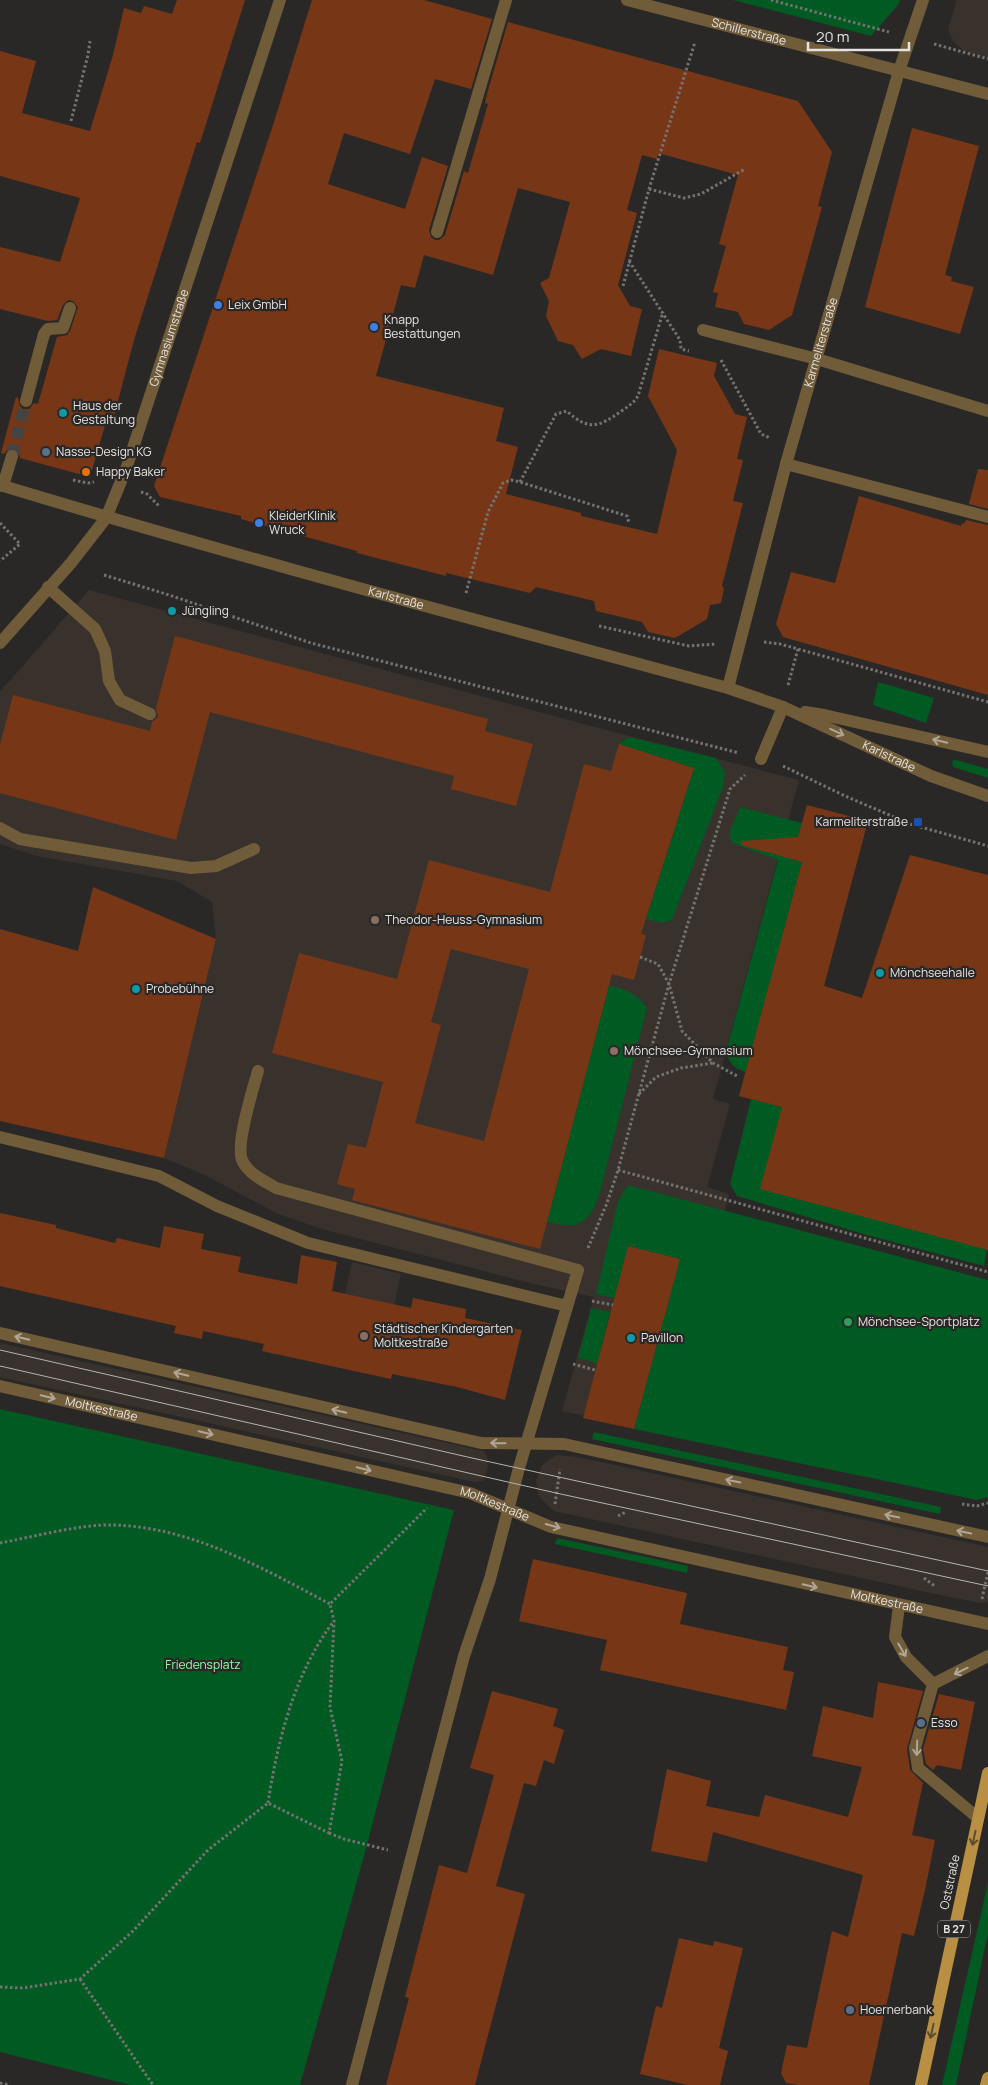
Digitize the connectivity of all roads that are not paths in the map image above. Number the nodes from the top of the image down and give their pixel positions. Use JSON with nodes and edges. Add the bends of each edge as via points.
{"nodes":[{"id":1,"x":280,"y":0,"type":"edge"},
{"id":2,"x":506,"y":0,"type":"edge"},
{"id":3,"x":627,"y":0,"type":"edge"},
{"id":4,"x":923,"y":0,"type":"edge"},
{"id":5,"x":899,"y":71,"type":"junction"},
{"id":6,"x":988,"y":94,"type":"edge"},
{"id":7,"x":438,"y":232,"type":"dead end"},
{"id":8,"x":70,"y":308,"type":"dead end"},
{"id":9,"x":703,"y":330,"type":"dead end"},
{"id":10,"x":817,"y":359,"type":"junction"},
{"id":11,"x":26,"y":401,"type":"tunnel mouth"},
{"id":12,"x":988,"y":411,"type":"edge"},
{"id":13,"x":12,"y":456,"type":"tunnel mouth"},
{"id":14,"x":786,"y":464,"type":"junction"},
{"id":15,"x":2,"y":486,"type":"edge"},
{"id":16,"x":988,"y":516,"type":"edge"},
{"id":17,"x":106,"y":518,"type":"junction"},
{"id":18,"x":48,"y":587,"type":"junction"},
{"id":19,"x":0,"y":643,"type":"edge"},
{"id":20,"x":728,"y":688,"type":"junction"},
{"id":21,"x":788,"y":709,"type":"junction"},
{"id":22,"x":150,"y":714,"type":"dead end"},
{"id":23,"x":988,"y":752,"type":"edge"},
{"id":24,"x":761,"y":759,"type":"road end"},
{"id":25,"x":988,"y":796,"type":"edge"},
{"id":26,"x":0,"y":828,"type":"edge"},
{"id":27,"x":254,"y":849,"type":"dead end"},
{"id":28,"x":258,"y":1071,"type":"dead end"},
{"id":29,"x":0,"y":1137,"type":"edge"},
{"id":30,"x":567,"y":1306,"type":"junction"},
{"id":31,"x":0,"y":1333,"type":"edge"},
{"id":32,"x":0,"y":1386,"type":"edge"},
{"id":33,"x":526,"y":1442,"type":"junction"},
{"id":34,"x":508,"y":1510,"type":"junction"},
{"id":35,"x":988,"y":1537,"type":"edge"},
{"id":36,"x":899,"y":1606,"type":"junction"},
{"id":37,"x":988,"y":1624,"type":"edge"},
{"id":38,"x":988,"y":1656,"type":"edge"},
{"id":39,"x":933,"y":1684,"type":"junction"},
{"id":40,"x":988,"y":1773,"type":"edge"},
{"id":41,"x":978,"y":1818,"type":"junction"},
{"id":42,"x":988,"y":2078,"type":"edge"},
{"id":43,"x":352,"y":2085,"type":"edge"},
{"id":44,"x":920,"y":2085,"type":"edge"},
{"id":45,"x":986,"y":2085,"type":"edge"}],
"edges":[{"from":1,"to":17,"type":"street","name":"Gymnasiumstraße","via":[[120,486]]},
{"from":2,"to":7,"type":"street"},
{"from":3,"to":5,"type":"street","name":"Schillerstraße"},
{"from":4,"to":5,"type":"street","name":"Karmeliterstraße"},
{"from":5,"to":6,"type":"street","name":"Schillerstraße"},
{"from":5,"to":10,"type":"street","name":"Karmeliterstraße"},
{"from":8,"to":11,"type":"street","via":[[63,328],[48,329],[44,334]]},
{"from":9,"to":10,"type":"street"},
{"from":10,"to":12,"type":"street"},
{"from":10,"to":14,"type":"street","name":"Karmeliterstraße"},
{"from":13,"to":15,"type":"street"},
{"from":14,"to":16,"type":"street"},
{"from":14,"to":20,"type":"street","name":"Karmeliterstraße"},
{"from":15,"to":17,"type":"street","name":"Karlstraße"},
{"from":17,"to":18,"type":"street","name":"Gymnasiumstraße"},
{"from":17,"to":20,"type":"street","name":"Karlstraße"},
{"from":18,"to":19,"type":"street","name":"Gymnasiumstraße"},
{"from":18,"to":22,"type":"street","via":[[95,629],[105,651],[109,682],[120,700]]},
{"from":20,"to":21,"type":"street","name":"Karlstraße"},
{"from":23,"to":21,"type":"street","name":"Karlstraße","one_way":true},
{"from":21,"to":24,"type":"street"},
{"from":21,"to":25,"type":"street","name":"Karlstraße","one_way":true,"via":[[931,776]]},
{"from":26,"to":27,"type":"street","via":[[20,839],[191,868],[216,866]]},
{"from":28,"to":30,"type":"street","via":[[240,1144],[241,1160],[250,1173],[276,1188],[578,1270]]},
{"from":29,"to":30,"type":"street","via":[[159,1176],[217,1206],[308,1243]]},
{"from":30,"to":33,"type":"street"},
{"from":33,"to":31,"type":"street","one_way":true,"via":[[481,1443]]},
{"from":32,"to":34,"type":"street","name":"Moltkestraße","one_way":true,"via":[[470,1493]]},
{"from":33,"to":34,"type":"street"},
{"from":35,"to":33,"type":"street","one_way":true,"via":[[564,1444]]},
{"from":34,"to":36,"type":"street","name":"Moltkestraße","one_way":true,"via":[[551,1527]]},
{"from":34,"to":43,"type":"street","via":[[490,1579],[464,1656]]},
{"from":36,"to":37,"type":"street","name":"Moltkestraße"},
{"from":36,"to":39,"type":"street","one_way":true,"via":[[895,1637],[906,1657]]},
{"from":38,"to":39,"type":"street","one_way":true},
{"from":39,"to":41,"type":"street","one_way":true,"via":[[915,1748],[918,1768]]},
{"from":40,"to":41,"type":"main road","name":"Oststraße","number":"B 27"},
{"from":41,"to":44,"type":"main road","name":"Oststraße","number":"B 27","one_way":true},
{"from":42,"to":45,"type":"main road"}]}
